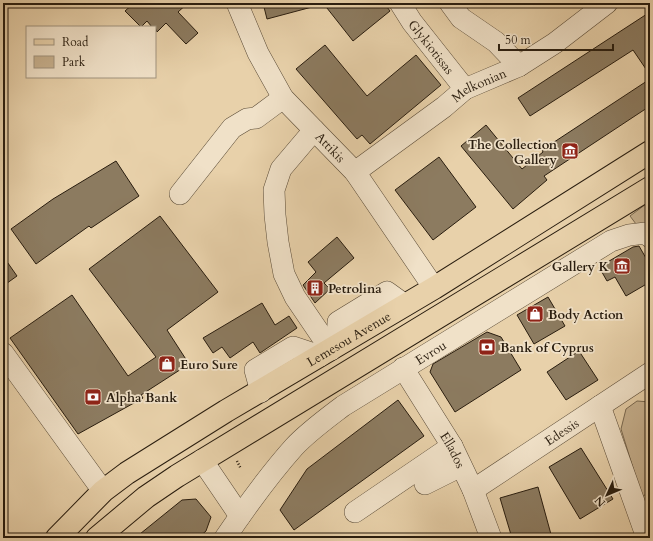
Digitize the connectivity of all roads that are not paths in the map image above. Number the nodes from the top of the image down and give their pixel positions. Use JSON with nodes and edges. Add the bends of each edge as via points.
{"nodes":[{"id":1,"x":237,"y":3,"type":"edge"},
{"id":2,"x":400,"y":3,"type":"edge"},
{"id":3,"x":450,"y":3,"type":"edge"},
{"id":4,"x":607,"y":3,"type":"edge"},
{"id":5,"x":519,"y":66,"type":"junction"},
{"id":6,"x":465,"y":89,"type":"junction"},
{"id":7,"x":283,"y":98,"type":"junction"},
{"id":8,"x":314,"y":130,"type":"junction"},
{"id":9,"x":650,"y":152,"type":"edge"},
{"id":10,"x":355,"y":172,"type":"junction"},
{"id":11,"x":650,"y":188,"type":"edge"},
{"id":12,"x":180,"y":194,"type":"dead end"},
{"id":13,"x":650,"y":237,"type":"edge"},
{"id":14,"x":434,"y":288,"type":"junction"},
{"id":15,"x":329,"y":350,"type":"junction"},
{"id":16,"x":3,"y":353,"type":"edge"},
{"id":17,"x":403,"y":368,"type":"junction"},
{"id":18,"x":650,"y":373,"type":"edge"},
{"id":19,"x":600,"y":406,"type":"junction"},
{"id":20,"x":452,"y":446,"type":"junction"},
{"id":21,"x":202,"y":460,"type":"junction"},
{"id":22,"x":461,"y":466,"type":"junction"},
{"id":23,"x":425,"y":484,"type":"dead end"},
{"id":24,"x":473,"y":490,"type":"junction"},
{"id":25,"x":103,"y":491,"type":"junction"},
{"id":26,"x":355,"y":512,"type":"dead end"},
{"id":27,"x":240,"y":516,"type":"junction"},
{"id":28,"x":57,"y":538,"type":"edge"},
{"id":29,"x":97,"y":538,"type":"edge"},
{"id":30,"x":226,"y":538,"type":"edge"},
{"id":31,"x":492,"y":538,"type":"edge"},
{"id":32,"x":646,"y":538,"type":"edge"}],
"edges":[{"from":1,"to":7,"type":"street","name":"Attikis","via":[[258,53]]},
{"from":2,"to":6,"type":"street","name":"Glykiotissas"},
{"from":3,"to":5,"type":"street","via":[[461,18],[496,42]]},
{"from":4,"to":5,"type":"street","name":"Melkonian","via":[[555,43]]},
{"from":5,"to":6,"type":"street","name":"Melkonian"},
{"from":6,"to":10,"type":"street","name":"Melkonian"},
{"from":7,"to":8,"type":"street","name":"Attikis"},
{"from":7,"to":12,"type":"street","via":[[256,118],[232,128]]},
{"from":8,"to":10,"type":"street","name":"Attikis"},
{"from":8,"to":15,"type":"street","via":[[281,169],[274,190],[275,215],[284,274],[295,297]]},
{"from":9,"to":14,"type":"main road","name":"Lemesou Avenue"},
{"from":10,"to":14,"type":"street","name":"Attikis"},
{"from":11,"to":21,"type":"main road","name":"Lemesou Avenue"},
{"from":13,"to":17,"type":"street","name":"Evrou","via":[[646,233],[611,241]]},
{"from":14,"to":15,"type":"main road","name":"Lemesou Avenue"},
{"from":15,"to":25,"type":"main road","name":"Lemesou Avenue","via":[[226,411],[127,473]]},
{"from":16,"to":25,"type":"street"},
{"from":17,"to":20,"type":"street","name":"Ellados"},
{"from":17,"to":27,"type":"street","name":"Evrou","via":[[343,406],[311,431],[294,448]]},
{"from":18,"to":19,"type":"street","name":"Edessis"},
{"from":19,"to":24,"type":"street","name":"Edessis"},
{"from":19,"to":32,"type":"street"},
{"from":20,"to":22,"type":"street","name":"Ellados"},
{"from":20,"to":26,"type":"street"},
{"from":21,"to":27,"type":"street"},
{"from":21,"to":29,"type":"main road","name":"Lemesou Avenue","via":[[146,497]]},
{"from":22,"to":23,"type":"street"},
{"from":22,"to":24,"type":"street","name":"Ellados"},
{"from":24,"to":31,"type":"street","name":"Ellados"},
{"from":25,"to":28,"type":"main road","name":"Lemesou Avenue"},
{"from":27,"to":30,"type":"street","name":"Evrou"}]}
